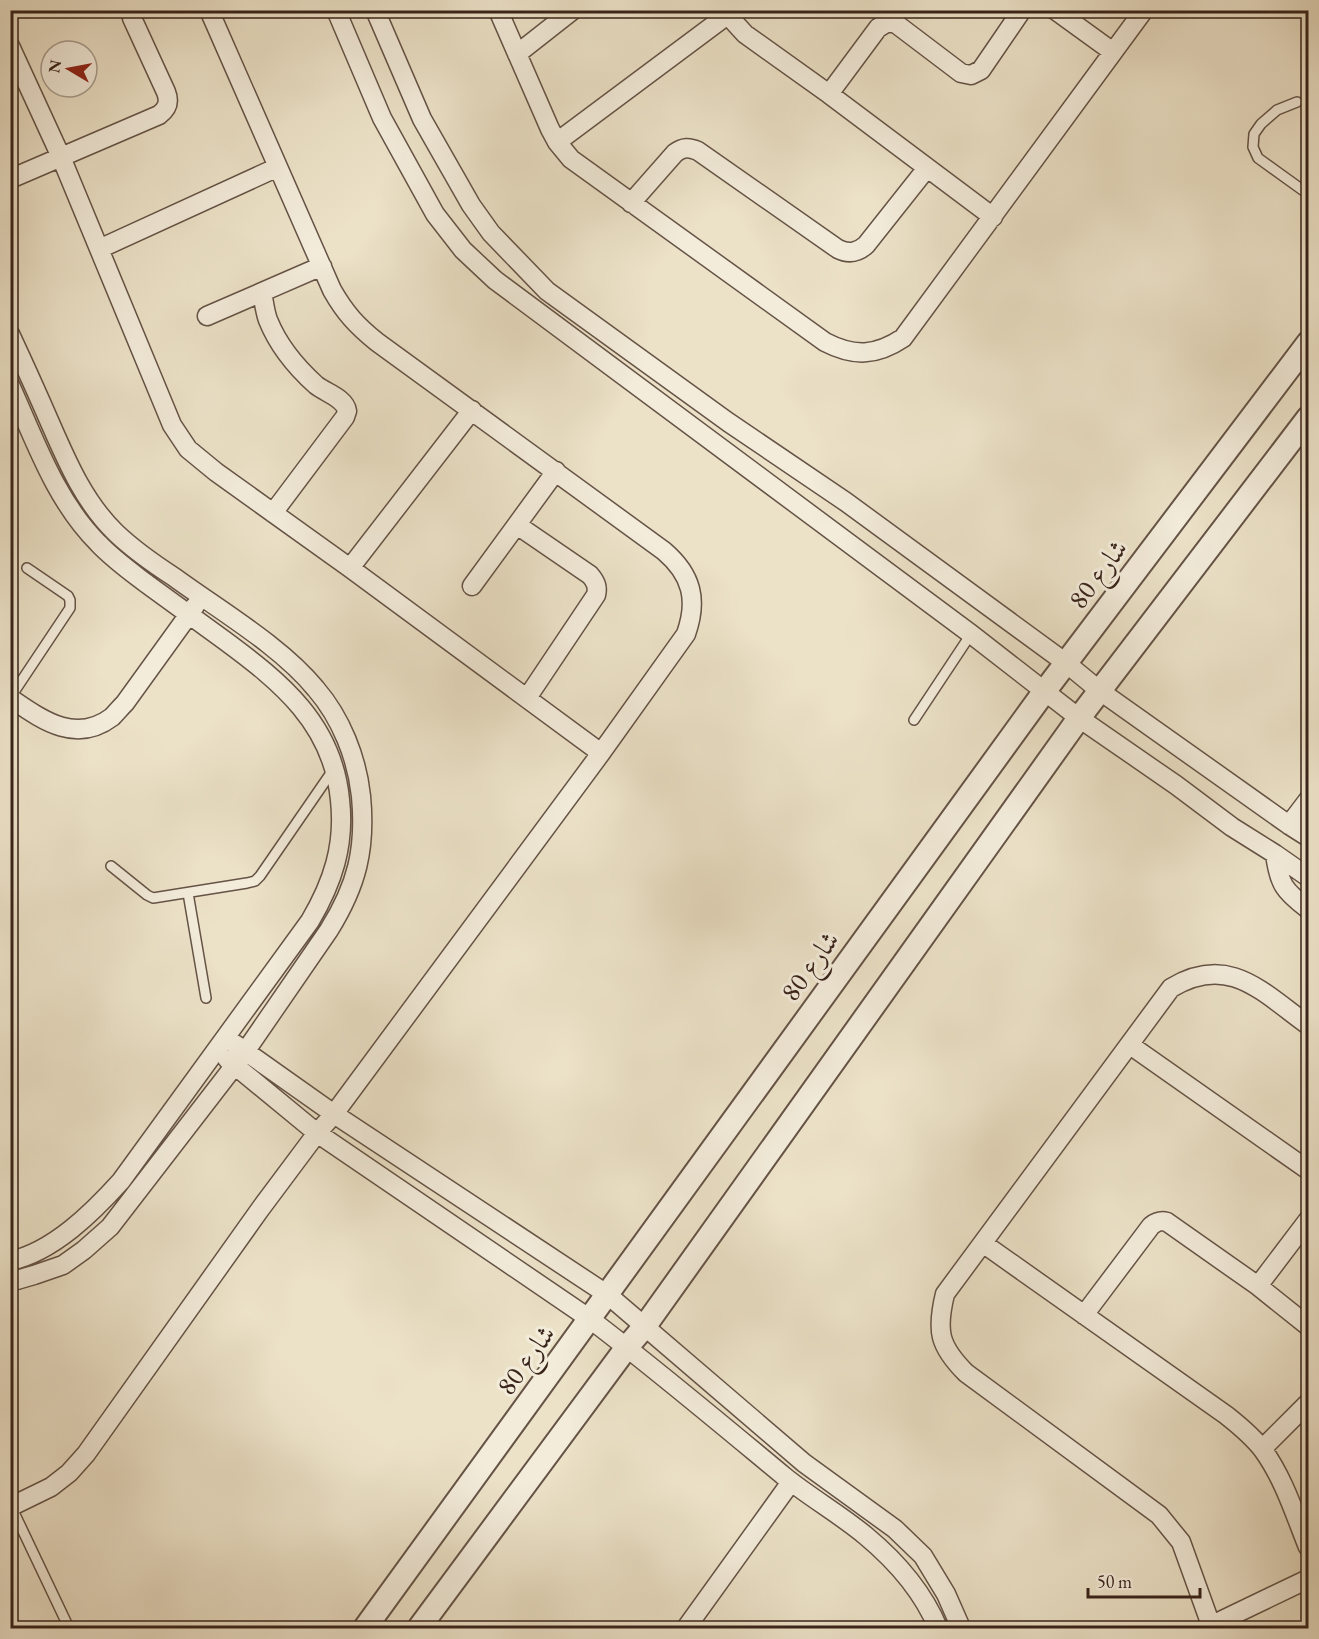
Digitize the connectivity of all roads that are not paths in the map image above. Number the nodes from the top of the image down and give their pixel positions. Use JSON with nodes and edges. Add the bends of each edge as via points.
{"nodes":[{"id":1,"x":209,"y":10,"type":"edge"},
{"id":2,"x":336,"y":10,"type":"edge"},
{"id":3,"x":375,"y":10,"type":"edge"},
{"id":4,"x":498,"y":10,"type":"edge"},
{"id":5,"x":573,"y":10,"type":"edge"},
{"id":6,"x":1022,"y":10,"type":"edge"},
{"id":7,"x":1055,"y":10,"type":"edge"},
{"id":8,"x":1144,"y":10,"type":"edge"},
{"id":9,"x":728,"y":13,"type":"edge"},
{"id":10,"x":132,"y":18,"type":"dead end"},
{"id":11,"x":10,"y":46,"type":"edge"},
{"id":12,"x":1113,"y":52,"type":"junction"},
{"id":13,"x":517,"y":54,"type":"junction"},
{"id":14,"x":829,"y":94,"type":"junction"},
{"id":15,"x":1297,"y":102,"type":"dead end"},
{"id":16,"x":557,"y":142,"type":"junction"},
{"id":17,"x":61,"y":157,"type":"junction"},
{"id":18,"x":278,"y":167,"type":"junction"},
{"id":19,"x":927,"y":168,"type":"junction"},
{"id":20,"x":10,"y":179,"type":"edge"},
{"id":21,"x":1308,"y":194,"type":"edge"},
{"id":22,"x":631,"y":203,"type":"junction"},
{"id":23,"x":993,"y":217,"type":"junction"},
{"id":24,"x":99,"y":249,"type":"junction"},
{"id":25,"x":322,"y":266,"type":"junction"},
{"id":26,"x":262,"y":292,"type":"junction"},
{"id":27,"x":207,"y":316,"type":"dead end"},
{"id":28,"x":10,"y":334,"type":"edge"},
{"id":29,"x":1308,"y":343,"type":"edge"},
{"id":30,"x":10,"y":385,"type":"edge"},
{"id":31,"x":472,"y":410,"type":"junction"},
{"id":32,"x":1308,"y":418,"type":"edge"},
{"id":33,"x":556,"y":471,"type":"junction"},
{"id":34,"x":273,"y":513,"type":"junction"},
{"id":35,"x":517,"y":525,"type":"junction"},
{"id":36,"x":27,"y":568,"type":"dead end"},
{"id":37,"x":350,"y":568,"type":"junction"},
{"id":38,"x":472,"y":586,"type":"dead end"},
{"id":39,"x":202,"y":597,"type":"junction"},
{"id":40,"x":189,"y":614,"type":"junction"},
{"id":41,"x":971,"y":634,"type":"junction"},
{"id":42,"x":1066,"y":663,"type":"junction"},
{"id":43,"x":1100,"y":691,"type":"junction"},
{"id":44,"x":1044,"y":692,"type":"junction"},
{"id":45,"x":10,"y":698,"type":"edge"},
{"id":46,"x":526,"y":698,"type":"junction"},
{"id":47,"x":1079,"y":718,"type":"junction"},
{"id":48,"x":914,"y":720,"type":"dead end"},
{"id":49,"x":601,"y":753,"type":"junction"},
{"id":50,"x":334,"y":768,"type":"junction"},
{"id":51,"x":1308,"y":800,"type":"edge"},
{"id":52,"x":1289,"y":825,"type":"junction"},
{"id":53,"x":1308,"y":837,"type":"edge"},
{"id":54,"x":1275,"y":854,"type":"junction"},
{"id":55,"x":111,"y":866,"type":"dead end"},
{"id":56,"x":1308,"y":877,"type":"edge"},
{"id":57,"x":188,"y":893,"type":"junction"},
{"id":58,"x":1308,"y":909,"type":"edge"},
{"id":59,"x":206,"y":998,"type":"dead end"},
{"id":60,"x":1308,"y":1025,"type":"edge"},
{"id":61,"x":221,"y":1044,"type":"junction"},
{"id":62,"x":1130,"y":1045,"type":"junction"},
{"id":63,"x":240,"y":1058,"type":"junction"},
{"id":64,"x":334,"y":1114,"type":"junction"},
{"id":65,"x":317,"y":1133,"type":"junction"},
{"id":66,"x":1308,"y":1170,"type":"edge"},
{"id":67,"x":1308,"y":1220,"type":"edge"},
{"id":68,"x":984,"y":1244,"type":"junction"},
{"id":69,"x":10,"y":1261,"type":"edge"},
{"id":70,"x":10,"y":1282,"type":"edge"},
{"id":71,"x":1258,"y":1286,"type":"junction"},
{"id":72,"x":608,"y":1295,"type":"junction"},
{"id":73,"x":1084,"y":1315,"type":"junction"},
{"id":74,"x":590,"y":1319,"type":"junction"},
{"id":75,"x":645,"y":1326,"type":"junction"},
{"id":76,"x":1308,"y":1326,"type":"edge"},
{"id":77,"x":627,"y":1347,"type":"junction"},
{"id":78,"x":1308,"y":1403,"type":"edge"},
{"id":79,"x":1262,"y":1449,"type":"junction"},
{"id":80,"x":791,"y":1482,"type":"junction"},
{"id":81,"x":11,"y":1506,"type":"edge"},
{"id":82,"x":1308,"y":1547,"type":"edge"},
{"id":83,"x":1308,"y":1579,"type":"edge"},
{"id":84,"x":1211,"y":1627,"type":"edge"},
{"id":85,"x":69,"y":1629,"type":"edge"},
{"id":86,"x":365,"y":1629,"type":"edge"},
{"id":87,"x":419,"y":1629,"type":"edge"},
{"id":88,"x":686,"y":1629,"type":"edge"},
{"id":89,"x":938,"y":1629,"type":"edge"},
{"id":90,"x":961,"y":1629,"type":"edge"}],
"edges":[{"from":1,"to":18,"type":"street"},
{"from":2,"to":41,"type":"street","via":[[382,118],[435,214],[463,250],[522,301]]},
{"from":3,"to":42,"type":"street","via":[[422,118],[471,205],[491,233],[547,291]]},
{"from":4,"to":13,"type":"street"},
{"from":5,"to":13,"type":"street"},
{"from":6,"to":14,"type":"street","via":[[981,70],[971,75],[961,73],[895,23],[886,23],[878,28]]},
{"from":7,"to":12,"type":"street"},
{"from":8,"to":12,"type":"street"},
{"from":9,"to":14,"type":"street","via":[[745,34]]},
{"from":9,"to":16,"type":"street"},
{"from":10,"to":17,"type":"street","via":[[166,92],[166,107],[159,115]]},
{"from":11,"to":17,"type":"street"},
{"from":12,"to":23,"type":"street"},
{"from":13,"to":16,"type":"street"},
{"from":14,"to":19,"type":"street"},
{"from":15,"to":21,"type":"lane","via":[[1277,110],[1261,124],[1254,134],[1253,147],[1258,158]]},
{"from":16,"to":22,"type":"street","via":[[571,159]]},
{"from":17,"to":20,"type":"street"},
{"from":17,"to":24,"type":"street"},
{"from":18,"to":24,"type":"street"},
{"from":18,"to":25,"type":"street"},
{"from":19,"to":22,"type":"street","via":[[866,245],[856,252],[838,249],[692,148],[675,153]]},
{"from":19,"to":23,"type":"street"},
{"from":22,"to":23,"type":"street","via":[[825,342],[864,353],[903,338]]},
{"from":24,"to":34,"type":"street","via":[[179,438],[199,459]]},
{"from":25,"to":26,"type":"street"},
{"from":25,"to":31,"type":"street","via":[[343,309],[359,327]]},
{"from":26,"to":27,"type":"street"},
{"from":26,"to":34,"type":"street","via":[[268,320],[281,345],[318,386],[344,403],[347,411]]},
{"from":28,"to":39,"type":"street","via":[[75,477],[93,506],[142,555]]},
{"from":29,"to":42,"type":"street","name":"شارع 80"},
{"from":30,"to":40,"type":"street","via":[[56,486],[75,516],[125,567]]},
{"from":31,"to":33,"type":"street"},
{"from":31,"to":37,"type":"street"},
{"from":32,"to":43,"type":"street"},
{"from":33,"to":35,"type":"street"},
{"from":33,"to":49,"type":"street","via":[[664,550],[685,574],[690,588],[692,612],[686,634]]},
{"from":34,"to":37,"type":"street"},
{"from":35,"to":38,"type":"street"},
{"from":35,"to":46,"type":"street","via":[[590,575],[597,590]]},
{"from":36,"to":45,"type":"lane","via":[[68,596],[71,603]]},
{"from":37,"to":46,"type":"street"},
{"from":39,"to":40,"type":"street"},
{"from":39,"to":63,"type":"street","via":[[285,658],[316,689],[335,716],[348,745],[359,782],[363,821],[359,860],[343,908]]},
{"from":40,"to":45,"type":"street","via":[[124,704],[95,726],[58,727]]},
{"from":40,"to":50,"type":"street","via":[[249,658],[297,702],[322,738]]},
{"from":41,"to":44,"type":"street"},
{"from":41,"to":48,"type":"lane"},
{"from":42,"to":43,"type":"street"},
{"from":42,"to":44,"type":"street","name":"شارع 80"},
{"from":43,"to":47,"type":"street"},
{"from":43,"to":52,"type":"street"},
{"from":44,"to":47,"type":"street"},
{"from":44,"to":72,"type":"street","name":"شارع 80"},
{"from":46,"to":49,"type":"street"},
{"from":47,"to":54,"type":"street"},
{"from":47,"to":75,"type":"street"},
{"from":49,"to":64,"type":"street"},
{"from":50,"to":57,"type":"lane","via":[[255,881]]},
{"from":50,"to":61,"type":"street","via":[[342,814],[340,842],[324,896]]},
{"from":51,"to":52,"type":"street"},
{"from":52,"to":53,"type":"street"},
{"from":54,"to":56,"type":"street"},
{"from":54,"to":58,"type":"street","via":[[1283,886]]},
{"from":55,"to":57,"type":"lane","via":[[153,898]]},
{"from":57,"to":59,"type":"lane"},
{"from":60,"to":62,"type":"street","via":[[1236,977],[1202,975],[1171,988]]},
{"from":61,"to":63,"type":"street"},
{"from":61,"to":69,"type":"street","via":[[121,1181],[99,1205],[43,1249]]},
{"from":62,"to":66,"type":"street"},
{"from":62,"to":68,"type":"street"},
{"from":63,"to":64,"type":"street"},
{"from":63,"to":65,"type":"street"},
{"from":63,"to":70,"type":"street","via":[[110,1227],[63,1265]]},
{"from":64,"to":65,"type":"street"},
{"from":64,"to":72,"type":"street"},
{"from":65,"to":74,"type":"street"},
{"from":65,"to":81,"type":"street","via":[[86,1454],[51,1487]]},
{"from":67,"to":71,"type":"street"},
{"from":68,"to":73,"type":"street"},
{"from":68,"to":84,"type":"street","via":[[945,1294],[941,1337],[951,1357],[1159,1515],[1181,1542]]},
{"from":71,"to":73,"type":"street","via":[[1167,1222],[1158,1221],[1150,1226]]},
{"from":71,"to":76,"type":"street"},
{"from":72,"to":74,"type":"street","name":"شارع 80"},
{"from":72,"to":75,"type":"street"},
{"from":73,"to":79,"type":"street","via":[[1226,1415]]},
{"from":74,"to":77,"type":"street"},
{"from":74,"to":86,"type":"street","name":"شارع 80"},
{"from":75,"to":77,"type":"street"},
{"from":75,"to":90,"type":"street","via":[[804,1463],[895,1529],[923,1556]]},
{"from":77,"to":80,"type":"street"},
{"from":77,"to":87,"type":"street"},
{"from":78,"to":79,"type":"street"},
{"from":79,"to":82,"type":"street","via":[[1276,1470]]},
{"from":80,"to":88,"type":"street"},
{"from":80,"to":89,"type":"street","via":[[866,1536],[895,1563],[916,1588]]},
{"from":81,"to":85,"type":"lane"},
{"from":83,"to":84,"type":"street"}]}
